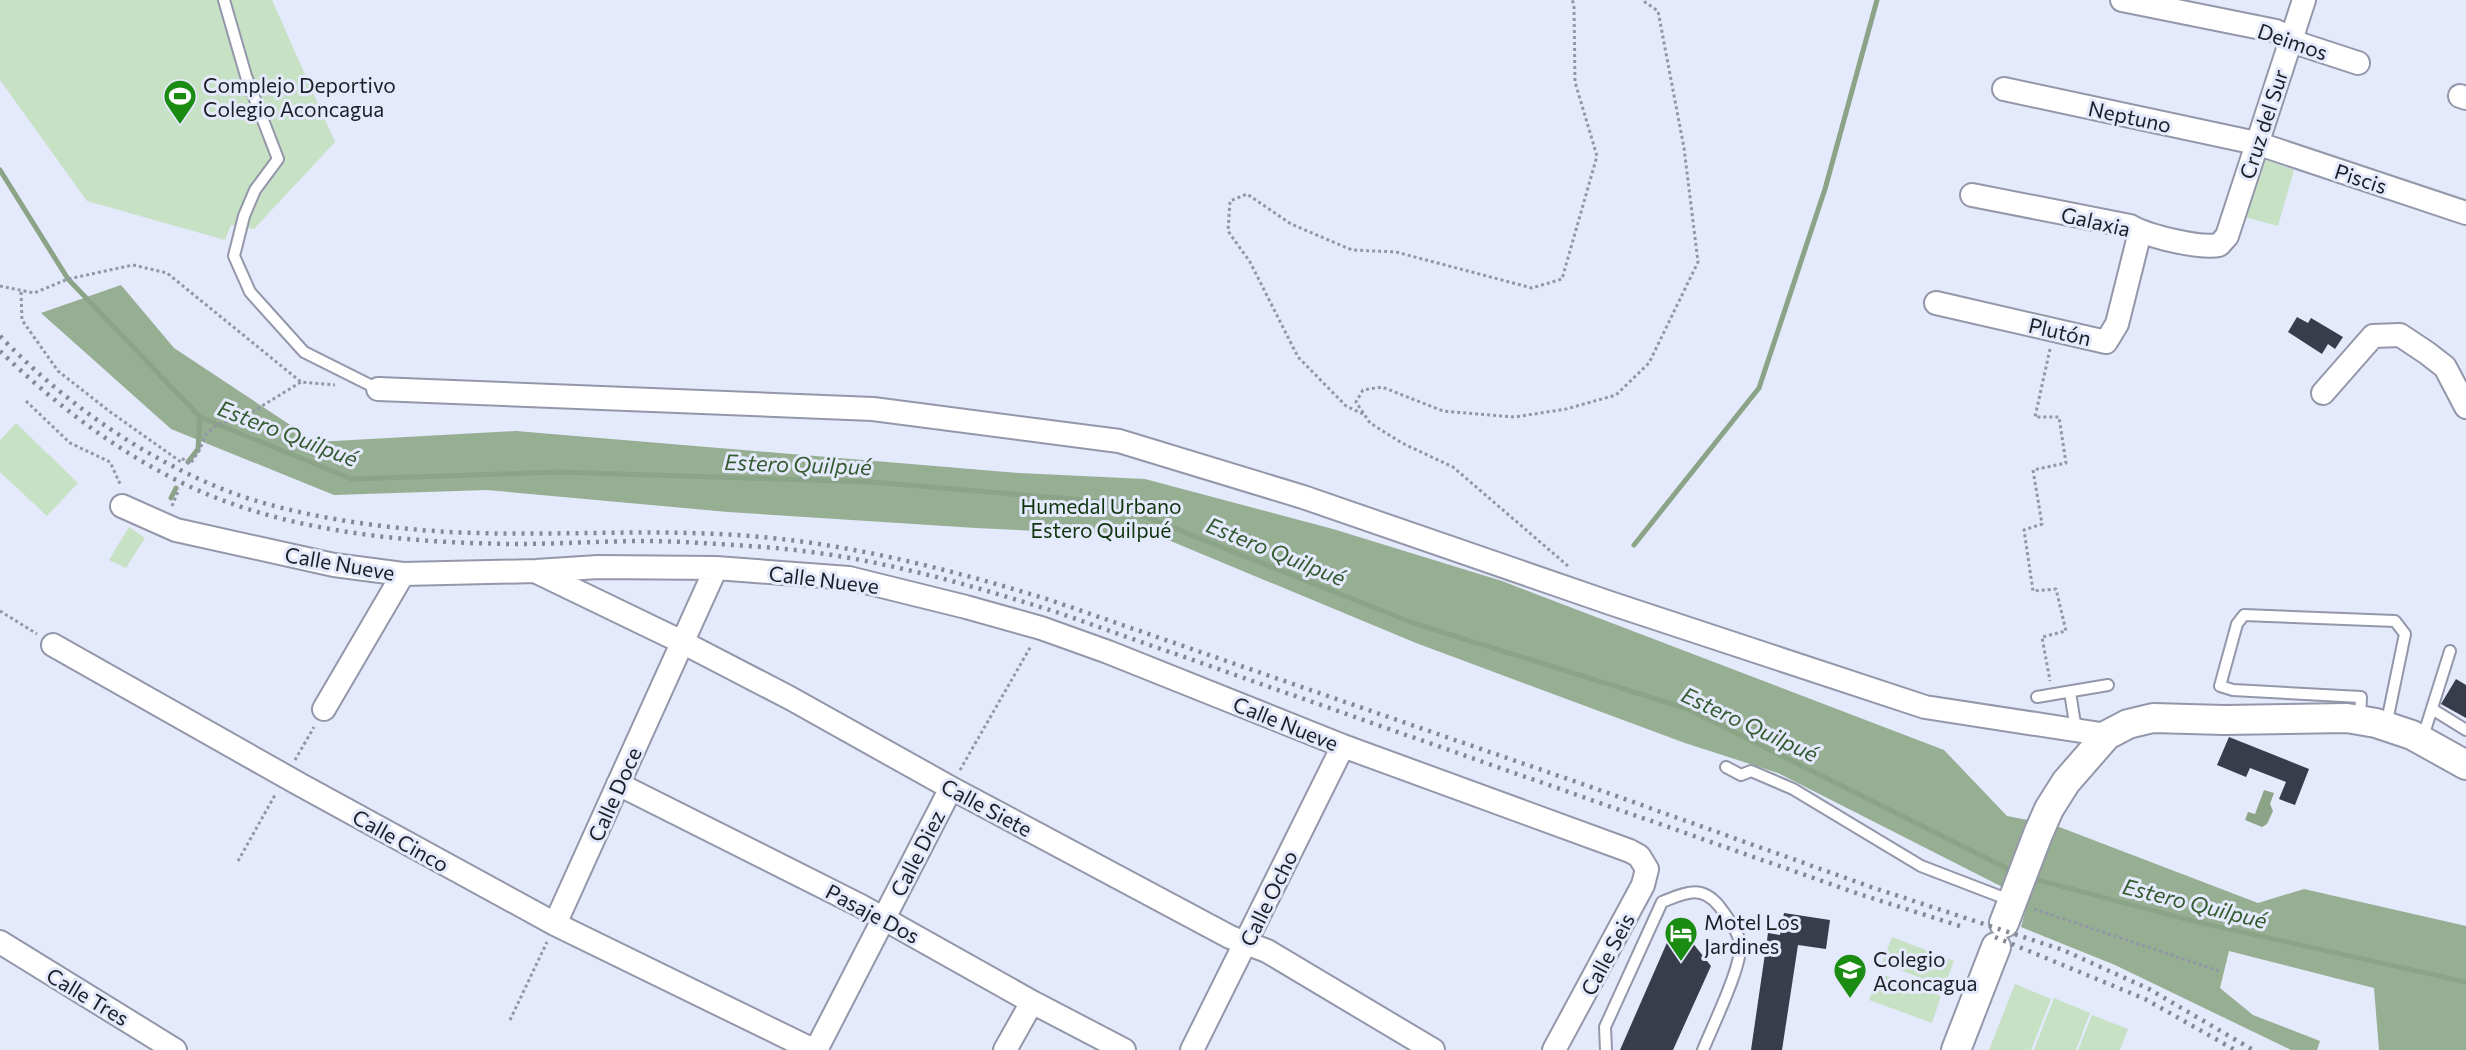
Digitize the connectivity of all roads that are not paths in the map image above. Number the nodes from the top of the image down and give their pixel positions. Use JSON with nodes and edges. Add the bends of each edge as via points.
{"nodes":[{"id":1,"x":224,"y":0,"type":"edge"},
{"id":2,"x":2122,"y":0,"type":"edge"},
{"id":3,"x":2304,"y":0,"type":"edge"},
{"id":4,"x":2292,"y":38,"type":"junction"},
{"id":5,"x":2358,"y":63,"type":"dead end"},
{"id":6,"x":2004,"y":89,"type":"dead end"},
{"id":7,"x":2256,"y":143,"type":"junction"},
{"id":8,"x":1972,"y":195,"type":"dead end"},
{"id":9,"x":2466,"y":213,"type":"edge"},
{"id":10,"x":2140,"y":232,"type":"junction"},
{"id":11,"x":2219,"y":245,"type":"joint"},
{"id":12,"x":1936,"y":303,"type":"dead end"},
{"id":13,"x":378,"y":388,"type":"joint"},
{"id":14,"x":2324,"y":393,"type":"dead end"},
{"id":15,"x":2466,"y":407,"type":"edge"},
{"id":16,"x":122,"y":506,"type":"road end"},
{"id":17,"x":716,"y":568,"type":"junction"},
{"id":18,"x":536,"y":571,"type":"junction"},
{"id":19,"x":403,"y":574,"type":"junction"},
{"id":20,"x":682,"y":642,"type":"junction"},
{"id":21,"x":53,"y":645,"type":"road end"},
{"id":22,"x":2450,"y":651,"type":"dead end"},
{"id":23,"x":2108,"y":685,"type":"dead end"},
{"id":24,"x":2070,"y":692,"type":"junction"},
{"id":25,"x":2037,"y":697,"type":"dead end"},
{"id":26,"x":324,"y":709,"type":"dead end"},
{"id":27,"x":2432,"y":709,"type":"junction"},
{"id":28,"x":2373,"y":723,"type":"junction"},
{"id":29,"x":2466,"y":730,"type":"edge"},
{"id":30,"x":2076,"y":731,"type":"junction"},
{"id":31,"x":2107,"y":735,"type":"junction"},
{"id":32,"x":2422,"y":740,"type":"junction"},
{"id":33,"x":1343,"y":746,"type":"junction"},
{"id":34,"x":2466,"y":765,"type":"edge"},
{"id":35,"x":1726,"y":767,"type":"dead end"},
{"id":36,"x":618,"y":784,"type":"junction"},
{"id":37,"x":951,"y":788,"type":"junction"},
{"id":38,"x":1639,"y":856,"type":"joint"},
{"id":39,"x":884,"y":918,"type":"junction"},
{"id":40,"x":555,"y":924,"type":"junction"},
{"id":41,"x":2004,"y":924,"type":"junction"},
{"id":42,"x":0,"y":942,"type":"edge"},
{"id":43,"x":1246,"y":944,"type":"junction"},
{"id":44,"x":1032,"y":1002,"type":"junction"},
{"id":45,"x":175,"y":1050,"type":"edge"},
{"id":46,"x":814,"y":1050,"type":"edge"},
{"id":47,"x":1005,"y":1050,"type":"edge"},
{"id":48,"x":1124,"y":1050,"type":"edge"},
{"id":49,"x":1191,"y":1050,"type":"edge"},
{"id":50,"x":1433,"y":1050,"type":"edge"},
{"id":51,"x":1554,"y":1050,"type":"edge"},
{"id":52,"x":1606,"y":1050,"type":"edge"},
{"id":53,"x":1702,"y":1050,"type":"edge"},
{"id":54,"x":1956,"y":1050,"type":"edge"}],
"edges":[{"from":1,"to":13,"type":"lane","via":[[246,76],[278,159],[255,190],[234,256],[250,292],[304,352]]},
{"from":2,"to":4,"type":"street","name":"Deimos","via":[[2276,31]]},
{"from":3,"to":4,"type":"street","name":"Cruz del Sur"},
{"from":4,"to":5,"type":"street","name":"Deimos"},
{"from":4,"to":7,"type":"street","name":"Cruz del Sur"},
{"from":6,"to":7,"type":"street","name":"Neptuno"},
{"from":7,"to":9,"type":"street","name":"Piscis"},
{"from":7,"to":11,"type":"street","name":"Cruz del Sur","via":[[2227,236]]},
{"from":8,"to":10,"type":"street","name":"Galaxia","via":[[2130,226]]},
{"from":10,"to":11,"type":"street","name":"Galaxia","via":[[2206,246]]},
{"from":10,"to":12,"type":"street","name":"Plutón","via":[[2117,324],[2106,342]]},
{"from":13,"to":30,"type":"street","via":[[873,409],[1119,441],[1303,498],[1925,707]]},
{"from":14,"to":15,"type":"street","via":[[2373,336],[2400,335],[2445,367]]},
{"from":16,"to":19,"type":"street","name":"Calle Nueve","via":[[176,530],[334,565]]},
{"from":17,"to":18,"type":"street","name":"Calle Nueve"},
{"from":17,"to":20,"type":"street","name":"Calle Doce"},
{"from":17,"to":33,"type":"street","name":"Calle Nueve","via":[[849,578],[1041,628]]},
{"from":18,"to":19,"type":"street","name":"Calle Nueve"},
{"from":18,"to":20,"type":"street","name":"Calle Siete"},
{"from":19,"to":26,"type":"street"},
{"from":20,"to":36,"type":"street","name":"Calle Doce"},
{"from":20,"to":37,"type":"street","name":"Calle Siete"},
{"from":21,"to":40,"type":"street","name":"Calle Cinco"},
{"from":22,"to":27,"type":"lane"},
{"from":23,"to":24,"type":"lane"},
{"from":24,"to":25,"type":"lane"},
{"from":24,"to":30,"type":"lane"},
{"from":27,"to":29,"type":"lane"},
{"from":27,"to":32,"type":"lane"},
{"from":28,"to":28,"type":"lane","via":[[2405,634],[2395,621],[2244,615],[2237,624],[2220,686],[2361,697]]},
{"from":28,"to":31,"type":"street","via":[[2153,718],[2128,724]]},
{"from":28,"to":32,"type":"street"},
{"from":30,"to":31,"type":"street"},
{"from":31,"to":41,"type":"street","via":[[2066,782],[2049,809]]},
{"from":32,"to":34,"type":"street"},
{"from":33,"to":38,"type":"street","name":"Calle Nueve"},
{"from":33,"to":43,"type":"street","name":"Calle Ocho"},
{"from":35,"to":41,"type":"lane","via":[[1741,775],[1751,771],[1793,789],[1921,866]]},
{"from":36,"to":39,"type":"street","name":"Pasaje Dos"},
{"from":36,"to":40,"type":"street","name":"Calle Doce"},
{"from":37,"to":39,"type":"street","name":"Calle Diez"},
{"from":37,"to":43,"type":"street","name":"Calle Siete"},
{"from":38,"to":51,"type":"street","name":"Calle Seis","via":[[1647,869],[1643,885]]},
{"from":39,"to":44,"type":"street","name":"Pasaje Dos"},
{"from":39,"to":46,"type":"street","name":"Calle Diez"},
{"from":40,"to":46,"type":"street","name":"Calle Cinco"},
{"from":41,"to":54,"type":"street"},
{"from":42,"to":45,"type":"street","name":"Calle Tres"},
{"from":43,"to":49,"type":"street","name":"Calle Ocho"},
{"from":43,"to":50,"type":"street","name":"Calle Siete","via":[[1267,951]]},
{"from":44,"to":47,"type":"street"},
{"from":44,"to":48,"type":"street","name":"Pasaje Dos"},
{"from":52,"to":53,"type":"lane","via":[[1605,1027],[1662,902],[1690,891],[1711,896],[1726,914],[1740,942],[1734,976]]}]}
